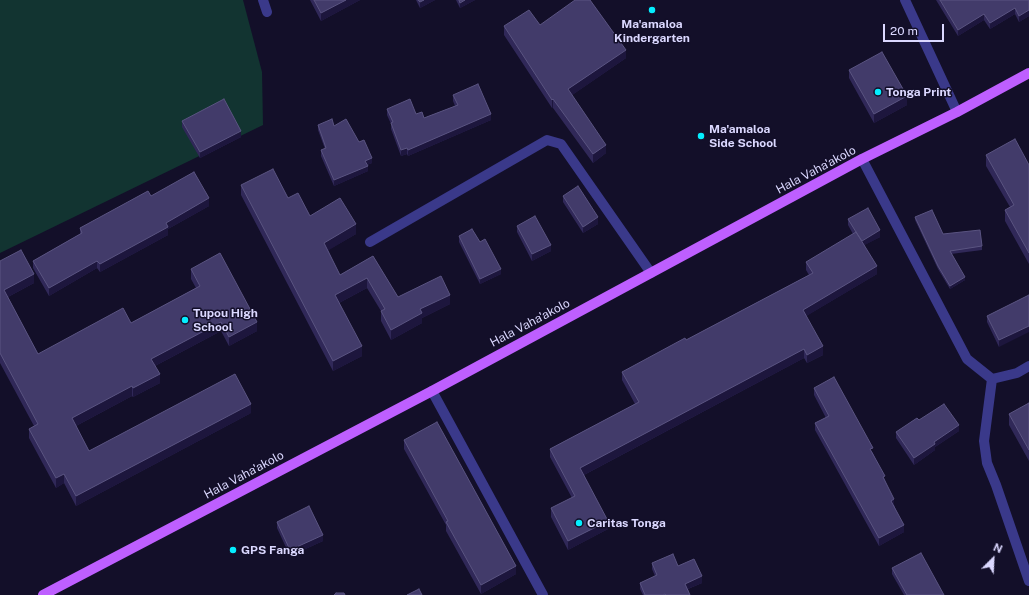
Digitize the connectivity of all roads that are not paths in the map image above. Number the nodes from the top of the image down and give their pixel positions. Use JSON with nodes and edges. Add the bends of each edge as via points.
{"nodes":[{"id":1,"x":263,"y":0,"type":"edge"},
{"id":2,"x":905,"y":0,"type":"edge"},
{"id":3,"x":267,"y":12,"type":"dead end"},
{"id":4,"x":1029,"y":72,"type":"edge"},
{"id":5,"x":957,"y":112,"type":"junction"},
{"id":6,"x":862,"y":159,"type":"junction"},
{"id":7,"x":370,"y":242,"type":"dead end"},
{"id":8,"x":651,"y":273,"type":"junction"},
{"id":9,"x":1029,"y":366,"type":"edge"},
{"id":10,"x":992,"y":379,"type":"junction"},
{"id":11,"x":432,"y":391,"type":"junction"},
{"id":12,"x":1029,"y":581,"type":"edge"},
{"id":13,"x":43,"y":595,"type":"edge"},
{"id":14,"x":544,"y":595,"type":"edge"}],
"edges":[{"from":1,"to":3,"type":"street"},
{"from":2,"to":5,"type":"street"},
{"from":4,"to":5,"type":"main road","name":"Hala Vaha'akolo"},
{"from":5,"to":6,"type":"main road","name":"Hala Vaha'akolo"},
{"from":6,"to":8,"type":"main road","name":"Hala Vaha'akolo"},
{"from":6,"to":10,"type":"street","via":[[967,359]]},
{"from":7,"to":8,"type":"street","via":[[547,140],[561,144]]},
{"from":8,"to":11,"type":"main road","name":"Hala Vaha'akolo"},
{"from":9,"to":10,"type":"street","via":[[1017,373]]},
{"from":10,"to":12,"type":"street","via":[[984,441],[987,463]]},
{"from":11,"to":13,"type":"main road","name":"Hala Vaha'akolo"},
{"from":11,"to":14,"type":"street"}]}
